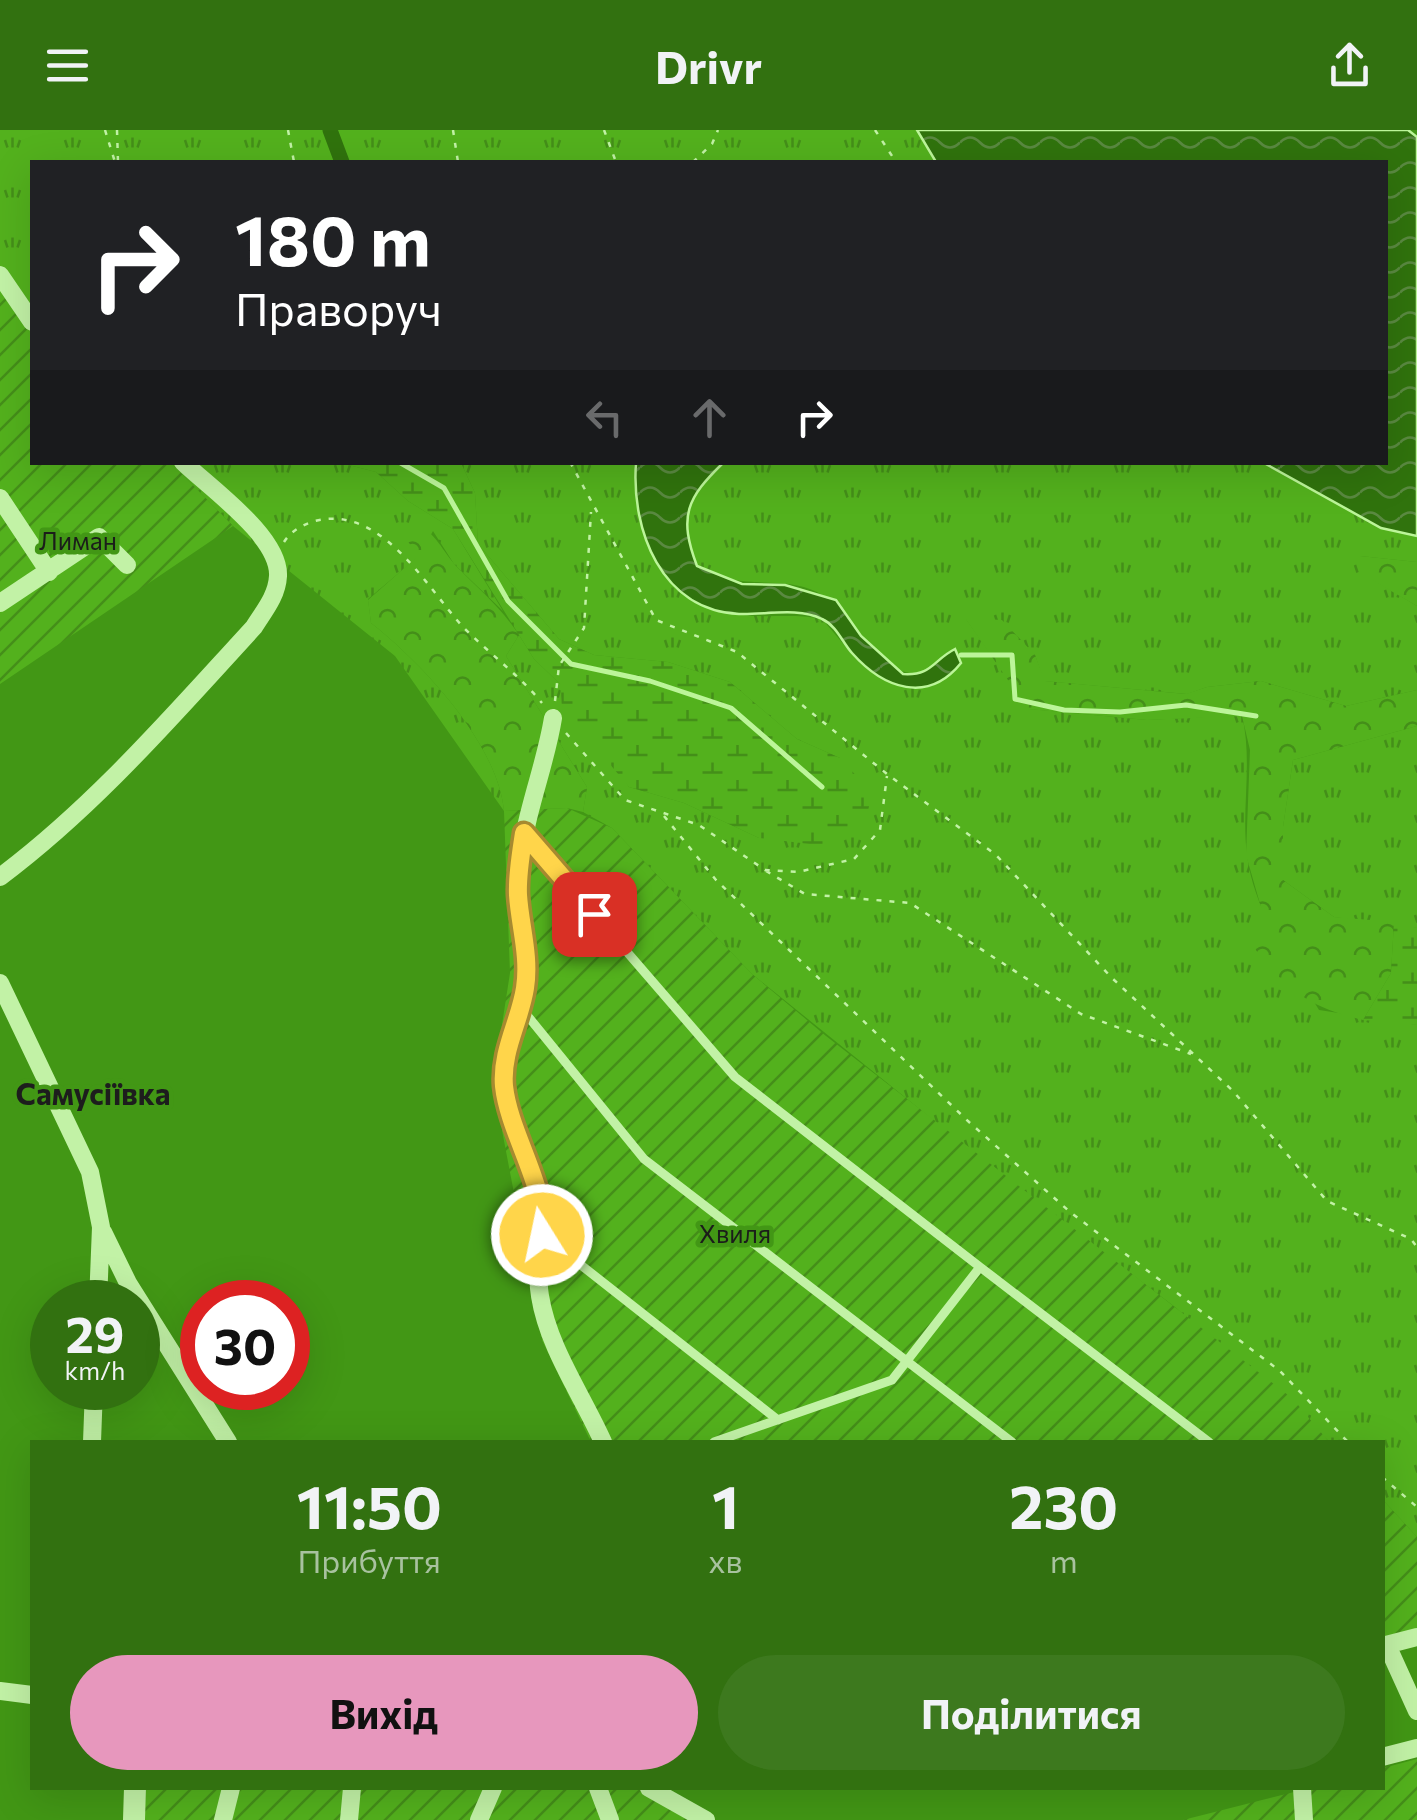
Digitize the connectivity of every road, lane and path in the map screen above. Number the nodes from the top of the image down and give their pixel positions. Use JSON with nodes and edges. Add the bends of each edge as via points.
{"nodes":[{"id":1,"x":105,"y":130,"type":"edge"},
{"id":2,"x":118,"y":130,"type":"edge"},
{"id":3,"x":288,"y":130,"type":"edge"},
{"id":4,"x":452,"y":130,"type":"edge"},
{"id":5,"x":604,"y":130,"type":"edge"},
{"id":6,"x":718,"y":130,"type":"edge"},
{"id":7,"x":874,"y":130,"type":"edge"},
{"id":8,"x":115,"y":160,"type":"edge"},
{"id":9,"x":116,"y":160,"type":"edge"},
{"id":10,"x":294,"y":160,"type":"edge"},
{"id":11,"x":458,"y":160,"type":"edge"},
{"id":12,"x":615,"y":160,"type":"edge"},
{"id":13,"x":695,"y":160,"type":"edge"},
{"id":14,"x":895,"y":160,"type":"edge"},
{"id":15,"x":0,"y":276,"type":"edge"},
{"id":16,"x":30,"y":319,"type":"edge"},
{"id":17,"x":186,"y":465,"type":"edge"},
{"id":18,"x":571,"y":465,"type":"edge"},
{"id":19,"x":0,"y":498,"type":"edge"},
{"id":20,"x":592,"y":509,"type":"junction"},
{"id":21,"x":275,"y":556,"type":"junction"},
{"id":22,"x":127,"y":565,"type":"dead end"},
{"id":23,"x":49,"y":572,"type":"junction"},
{"id":24,"x":0,"y":603,"type":"edge"},
{"id":25,"x":553,"y":718,"type":"junction"},
{"id":26,"x":887,"y":774,"type":"junction"},
{"id":27,"x":664,"y":816,"type":"junction"},
{"id":28,"x":524,"y":833,"type":"junction"},
{"id":29,"x":764,"y":870,"type":"junction"},
{"id":30,"x":0,"y":877,"type":"edge"},
{"id":31,"x":0,"y":983,"type":"edge"},
{"id":32,"x":520,"y":1007,"type":"junction"},
{"id":33,"x":1196,"y":1056,"type":"junction"},
{"id":34,"x":101,"y":1227,"type":"junction"},
{"id":35,"x":542,"y":1235,"type":"junction"},
{"id":36,"x":1417,"y":1247,"type":"edge"},
{"id":37,"x":980,"y":1267,"type":"junction"},
{"id":38,"x":99,"y":1280,"type":"edge"},
{"id":39,"x":906,"y":1362,"type":"junction"},
{"id":40,"x":93,"y":1410,"type":"edge"},
{"id":41,"x":778,"y":1420,"type":"junction"},
{"id":42,"x":92,"y":1440,"type":"edge"},
{"id":43,"x":227,"y":1440,"type":"edge"},
{"id":44,"x":602,"y":1440,"type":"edge"},
{"id":45,"x":720,"y":1440,"type":"edge"},
{"id":46,"x":1009,"y":1440,"type":"edge"},
{"id":47,"x":1206,"y":1440,"type":"edge"},
{"id":48,"x":1346,"y":1440,"type":"edge"},
{"id":49,"x":1385,"y":1480,"type":"edge"},
{"id":50,"x":1417,"y":1507,"type":"edge"},
{"id":51,"x":1417,"y":1637,"type":"edge"},
{"id":52,"x":1385,"y":1646,"type":"edge"},
{"id":53,"x":1385,"y":1648,"type":"edge"},
{"id":54,"x":0,"y":1691,"type":"edge"},
{"id":55,"x":30,"y":1695,"type":"edge"},
{"id":56,"x":1417,"y":1711,"type":"edge"},
{"id":57,"x":1417,"y":1748,"type":"edge"},
{"id":58,"x":1385,"y":1756,"type":"edge"},
{"id":59,"x":136,"y":1790,"type":"edge"},
{"id":60,"x":230,"y":1790,"type":"edge"},
{"id":61,"x":352,"y":1790,"type":"edge"},
{"id":62,"x":492,"y":1790,"type":"edge"},
{"id":63,"x":599,"y":1790,"type":"edge"},
{"id":64,"x":653,"y":1790,"type":"edge"},
{"id":65,"x":1302,"y":1790,"type":"edge"},
{"id":66,"x":134,"y":1820,"type":"edge"},
{"id":67,"x":223,"y":1820,"type":"edge"},
{"id":68,"x":349,"y":1820,"type":"edge"},
{"id":69,"x":479,"y":1820,"type":"edge"},
{"id":70,"x":610,"y":1820,"type":"edge"},
{"id":71,"x":706,"y":1820,"type":"edge"},
{"id":72,"x":1304,"y":1820,"type":"edge"}],
"edges":[{"from":1,"to":8,"type":"path"},
{"from":2,"to":9,"type":"path"},
{"from":3,"to":10,"type":"path"},
{"from":4,"to":11,"type":"path"},
{"from":5,"to":12,"type":"path"},
{"from":6,"to":13,"type":"path"},
{"from":7,"to":14,"type":"path"},
{"from":15,"to":16,"type":"street"},
{"from":17,"to":21,"type":"street","via":[[265,537]]},
{"from":18,"to":20,"type":"path"},
{"from":19,"to":23,"type":"street"},
{"from":20,"to":25,"type":"path","via":[[584,628],[559,666]]},
{"from":20,"to":26,"type":"path","via":[[656,620],[737,652]]},
{"from":21,"to":25,"type":"path","via":[[303,524],[355,522],[400,550]]},
{"from":21,"to":30,"type":"street","via":[[273,597],[254,627],[91,800]]},
{"from":22,"to":23,"type":"street","via":[[99,537]]},
{"from":23,"to":24,"type":"street"},
{"from":25,"to":27,"type":"path","via":[[625,800]]},
{"from":25,"to":28,"type":"street"},
{"from":26,"to":29,"type":"path","via":[[880,830],[854,859],[798,872]]},
{"from":26,"to":33,"type":"path","via":[[996,855]]},
{"from":27,"to":29,"type":"path","via":[[699,825]]},
{"from":27,"to":48,"type":"path","via":[[716,880],[970,1122],[1070,1212],[1280,1371]]},
{"from":28,"to":32,"type":"street"},
{"from":28,"to":37,"type":"lane","via":[[735,1077]]},
{"from":29,"to":33,"type":"path","via":[[805,894],[910,904],[1081,1014]]},
{"from":31,"to":34,"type":"street","via":[[90,1172]]},
{"from":32,"to":35,"type":"street","via":[[506,1048],[504,1084],[514,1135],[540,1202]]},
{"from":32,"to":39,"type":"lane","via":[[644,1159]]},
{"from":33,"to":36,"type":"path","via":[[1327,1201]]},
{"from":34,"to":38,"type":"street"},
{"from":34,"to":43,"type":"street"},
{"from":35,"to":41,"type":"lane"},
{"from":35,"to":44,"type":"street","via":[[540,1301]]},
{"from":37,"to":39,"type":"lane"},
{"from":37,"to":47,"type":"lane"},
{"from":39,"to":41,"type":"lane","via":[[892,1380]]},
{"from":39,"to":46,"type":"lane"},
{"from":40,"to":42,"type":"street"},
{"from":41,"to":45,"type":"lane"},
{"from":49,"to":50,"type":"path"},
{"from":51,"to":52,"type":"street"},
{"from":53,"to":56,"type":"street"},
{"from":54,"to":55,"type":"street"},
{"from":57,"to":58,"type":"street"},
{"from":59,"to":66,"type":"street"},
{"from":60,"to":67,"type":"street"},
{"from":61,"to":68,"type":"street"},
{"from":62,"to":69,"type":"street"},
{"from":63,"to":70,"type":"street"},
{"from":64,"to":71,"type":"street"},
{"from":65,"to":72,"type":"street"}]}
